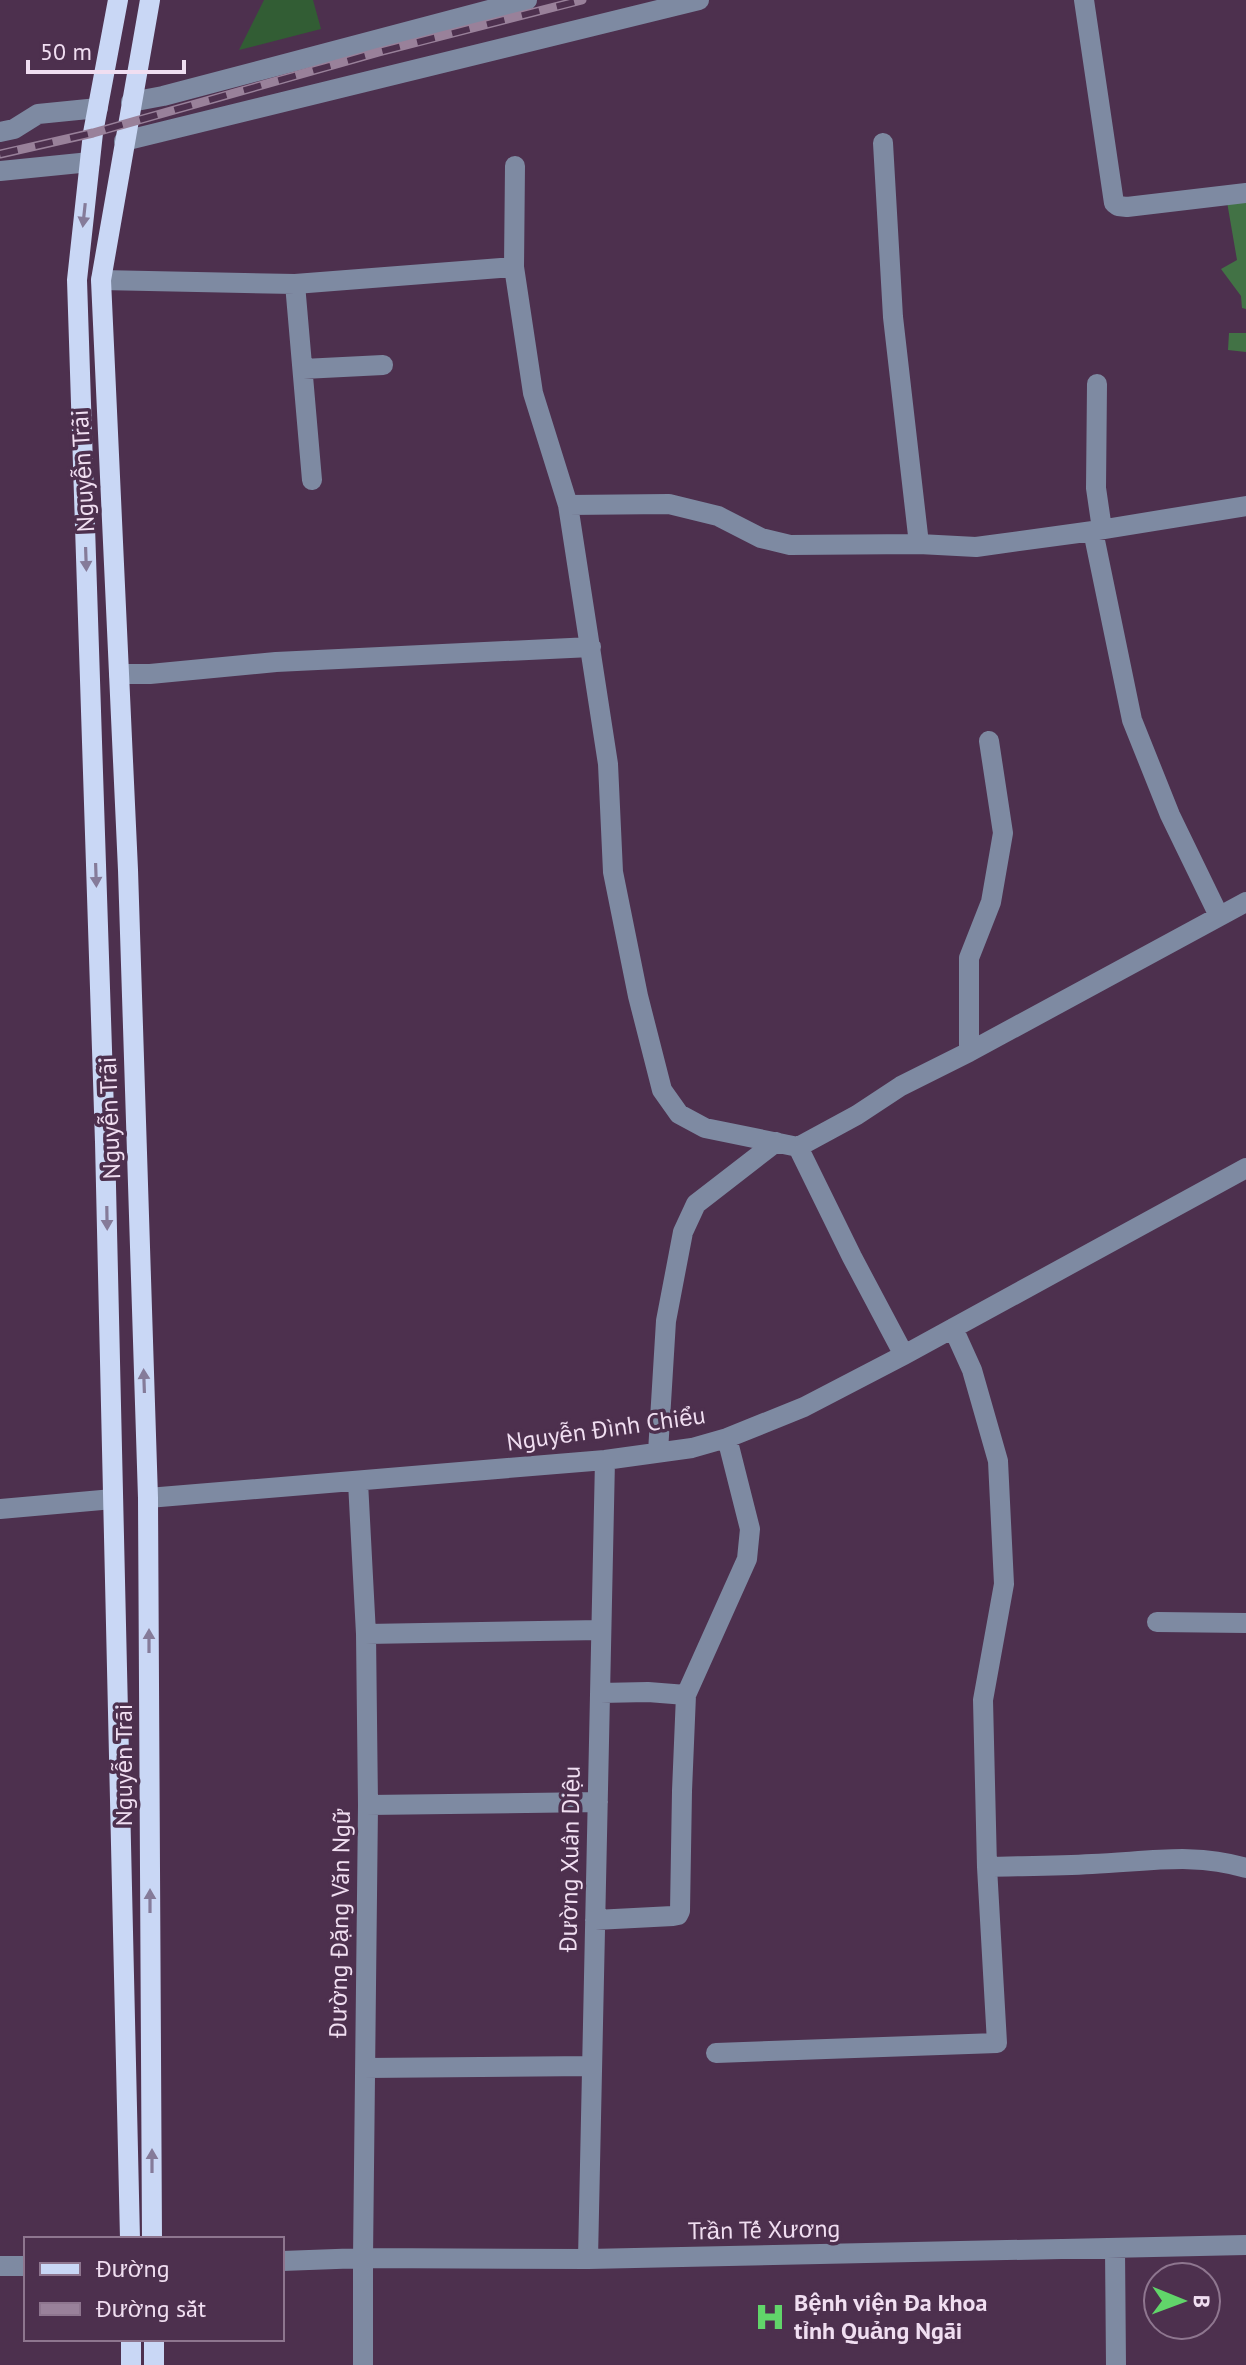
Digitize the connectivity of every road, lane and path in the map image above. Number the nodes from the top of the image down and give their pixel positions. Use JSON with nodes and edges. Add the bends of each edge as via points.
{"nodes":[{"id":1,"x":118,"y":0,"type":"edge"},
{"id":2,"x":150,"y":0,"type":"edge"},
{"id":3,"x":527,"y":0,"type":"edge"},
{"id":4,"x":699,"y":0,"type":"edge"},
{"id":5,"x":1084,"y":0,"type":"edge"},
{"id":6,"x":504,"y":3,"type":"edge"},
{"id":7,"x":131,"y":102,"type":"junction"},
{"id":8,"x":98,"y":108,"type":"junction"},
{"id":9,"x":0,"y":132,"type":"edge"},
{"id":10,"x":124,"y":141,"type":"junction"},
{"id":11,"x":883,"y":143,"type":"dead end"},
{"id":12,"x":90,"y":162,"type":"junction"},
{"id":13,"x":515,"y":166,"type":"dead end"},
{"id":14,"x":0,"y":171,"type":"edge"},
{"id":15,"x":1246,"y":193,"type":"edge"},
{"id":16,"x":514,"y":267,"type":"junction"},
{"id":17,"x":101,"y":280,"type":"junction"},
{"id":18,"x":295,"y":284,"type":"junction"},
{"id":19,"x":383,"y":365,"type":"dead end"},
{"id":20,"x":303,"y":369,"type":"junction"},
{"id":21,"x":1097,"y":384,"type":"dead end"},
{"id":22,"x":312,"y":480,"type":"dead end"},
{"id":23,"x":568,"y":505,"type":"junction"},
{"id":24,"x":1246,"y":506,"type":"edge"},
{"id":25,"x":1098,"y":530,"type":"junction"},
{"id":26,"x":919,"y":544,"type":"junction"},
{"id":27,"x":591,"y":647,"type":"junction"},
{"id":28,"x":119,"y":674,"type":"junction"},
{"id":29,"x":989,"y":741,"type":"dead end"},
{"id":30,"x":126,"y":826,"type":"junction"},
{"id":31,"x":94,"y":828,"type":"junction"},
{"id":32,"x":1246,"y":902,"type":"edge"},
{"id":33,"x":1219,"y":916,"type":"junction"},
{"id":34,"x":969,"y":1052,"type":"junction"},
{"id":35,"x":776,"y":1142,"type":"junction"},
{"id":36,"x":798,"y":1147,"type":"junction"},
{"id":37,"x":1246,"y":1168,"type":"edge"},
{"id":38,"x":953,"y":1328,"type":"junction"},
{"id":39,"x":904,"y":1355,"type":"junction"},
{"id":40,"x":727,"y":1438,"type":"junction"},
{"id":41,"x":658,"y":1452,"type":"junction"},
{"id":42,"x":605,"y":1460,"type":"junction"},
{"id":43,"x":358,"y":1482,"type":"junction"},
{"id":44,"x":148,"y":1498,"type":"junction"},
{"id":45,"x":113,"y":1499,"type":"junction"},
{"id":46,"x":0,"y":1509,"type":"edge"},
{"id":47,"x":1157,"y":1622,"type":"dead end"},
{"id":48,"x":1246,"y":1623,"type":"edge"},
{"id":49,"x":601,"y":1630,"type":"junction"},
{"id":50,"x":366,"y":1634,"type":"junction"},
{"id":51,"x":600,"y":1693,"type":"junction"},
{"id":52,"x":686,"y":1695,"type":"junction"},
{"id":53,"x":598,"y":1802,"type":"junction"},
{"id":54,"x":368,"y":1805,"type":"junction"},
{"id":55,"x":987,"y":1867,"type":"junction"},
{"id":56,"x":1246,"y":1868,"type":"edge"},
{"id":57,"x":595,"y":1920,"type":"junction"},
{"id":58,"x":716,"y":2053,"type":"dead end"},
{"id":59,"x":592,"y":2066,"type":"junction"},
{"id":60,"x":365,"y":2068,"type":"junction"},
{"id":61,"x":130,"y":2237,"type":"edge"},
{"id":62,"x":152,"y":2237,"type":"edge"},
{"id":63,"x":1246,"y":2245,"type":"edge"},
{"id":64,"x":1115,"y":2249,"type":"junction"},
{"id":65,"x":363,"y":2258,"type":"junction"},
{"id":66,"x":588,"y":2259,"type":"junction"},
{"id":67,"x":284,"y":2261,"type":"edge"},
{"id":68,"x":0,"y":2266,"type":"edge"},
{"id":69,"x":24,"y":2266,"type":"edge"},
{"id":70,"x":131,"y":2341,"type":"edge"},
{"id":71,"x":154,"y":2341,"type":"edge"},
{"id":72,"x":131,"y":2365,"type":"edge"},
{"id":73,"x":154,"y":2365,"type":"edge"},
{"id":74,"x":363,"y":2365,"type":"edge"},
{"id":75,"x":1116,"y":2365,"type":"edge"}],
"edges":[{"from":1,"to":8,"type":"main road","name":"Nguyễn Trãi"},
{"from":2,"to":7,"type":"main road","name":"Nguyễn Trãi"},
{"from":3,"to":6,"type":"street"},
{"from":4,"to":10,"type":"street"},
{"from":5,"to":15,"type":"street","via":[[1114,203],[1127,207]]},
{"from":6,"to":7,"type":"street"},
{"from":7,"to":10,"type":"main road","name":"Nguyễn Trãi"},
{"from":8,"to":9,"type":"street","via":[[38,114]]},
{"from":8,"to":12,"type":"main road","name":"Nguyễn Trãi"},
{"from":10,"to":17,"type":"main road","name":"Nguyễn Trãi"},
{"from":11,"to":26,"type":"street","via":[[893,317]]},
{"from":12,"to":14,"type":"street"},
{"from":12,"to":31,"type":"main road","name":"Nguyễn Trãi","one_way":true,"via":[[77,280]]},
{"from":13,"to":16,"type":"street"},
{"from":16,"to":18,"type":"street"},
{"from":16,"to":23,"type":"street","via":[[533,393]]},
{"from":17,"to":18,"type":"street"},
{"from":17,"to":28,"type":"main road","name":"Nguyễn Trãi"},
{"from":18,"to":20,"type":"street"},
{"from":19,"to":20,"type":"street"},
{"from":20,"to":22,"type":"street"},
{"from":21,"to":25,"type":"street"},
{"from":23,"to":26,"type":"street","via":[[669,504],[718,516],[761,538],[790,545]]},
{"from":23,"to":27,"type":"street"},
{"from":24,"to":25,"type":"street"},
{"from":25,"to":26,"type":"street","via":[[976,547]]},
{"from":25,"to":33,"type":"street","via":[[1132,720]]},
{"from":27,"to":28,"type":"street"},
{"from":27,"to":35,"type":"street","via":[[608,764],[613,872],[662,1090],[679,1114],[705,1128]]},
{"from":28,"to":30,"type":"main road","name":"Nguyễn Trãi"},
{"from":29,"to":34,"type":"street","via":[[1003,833],[991,902],[969,958]]},
{"from":30,"to":31,"type":"main road"},
{"from":44,"to":30,"type":"main road","name":"Nguyễn Trãi","one_way":true},
{"from":31,"to":45,"type":"main road","name":"Nguyễn Trãi","one_way":true},
{"from":32,"to":33,"type":"street"},
{"from":33,"to":34,"type":"street"},
{"from":34,"to":36,"type":"street"},
{"from":35,"to":36,"type":"street"},
{"from":35,"to":41,"type":"street","via":[[696,1204],[686,1224],[666,1321]]},
{"from":36,"to":39,"type":"street"},
{"from":37,"to":38,"type":"street","name":"Nguyễn Đình Chiểu"},
{"from":38,"to":39,"type":"street","name":"Nguyễn Đình Chiểu"},
{"from":38,"to":55,"type":"street","via":[[972,1370],[998,1461],[1004,1584],[983,1700]]},
{"from":39,"to":40,"type":"street","name":"Nguyễn Đình Chiểu","via":[[804,1407]]},
{"from":40,"to":41,"type":"street","name":"Nguyễn Đình Chiểu"},
{"from":40,"to":52,"type":"street","via":[[750,1543]]},
{"from":41,"to":42,"type":"street","name":"Nguyễn Đình Chiểu"},
{"from":42,"to":43,"type":"street","name":"Nguyễn Đình Chiểu"},
{"from":42,"to":49,"type":"street","name":"Đường Xuân Diệu"},
{"from":43,"to":44,"type":"street","name":"Nguyễn Đình Chiểu"},
{"from":43,"to":50,"type":"street","name":"Đường Đặng Văn Ngữ"},
{"from":44,"to":45,"type":"main road"},
{"from":62,"to":44,"type":"main road","name":"Nguyễn Trãi","one_way":true},
{"from":45,"to":46,"type":"street"},
{"from":45,"to":61,"type":"main road","name":"Nguyễn Trãi"},
{"from":47,"to":48,"type":"street"},
{"from":49,"to":50,"type":"street"},
{"from":49,"to":51,"type":"street","name":"Đường Xuân Diệu"},
{"from":50,"to":54,"type":"street","name":"Đường Đặng Văn Ngữ"},
{"from":51,"to":52,"type":"street"},
{"from":51,"to":53,"type":"street","name":"Đường Xuân Diệu"},
{"from":52,"to":57,"type":"street","via":[[680,1911],[673,1916]]},
{"from":53,"to":54,"type":"street"},
{"from":53,"to":57,"type":"street","name":"Đường Xuân Diệu"},
{"from":54,"to":60,"type":"street","name":"Đường Đặng Văn Ngữ"},
{"from":55,"to":56,"type":"street","via":[[1187,1858]]},
{"from":55,"to":58,"type":"street","via":[[997,2043]]},
{"from":57,"to":59,"type":"street","name":"Đường Xuân Diệu"},
{"from":59,"to":60,"type":"street"},
{"from":59,"to":66,"type":"street","name":"Đường Xuân Diệu"},
{"from":60,"to":65,"type":"street","name":"Đường Đặng Văn Ngữ"},
{"from":63,"to":64,"type":"street","name":"Trần Tế Xương"},
{"from":64,"to":66,"type":"street","name":"Trần Tế Xương"},
{"from":64,"to":75,"type":"street"},
{"from":65,"to":66,"type":"street","name":"Trần Tế Xương"},
{"from":65,"to":67,"type":"street","name":"Trần Tế Xương"},
{"from":65,"to":74,"type":"street","name":"Đường Đặng Văn Ngữ"},
{"from":68,"to":69,"type":"street"},
{"from":70,"to":72,"type":"main road"},
{"from":71,"to":73,"type":"main road"}]}
